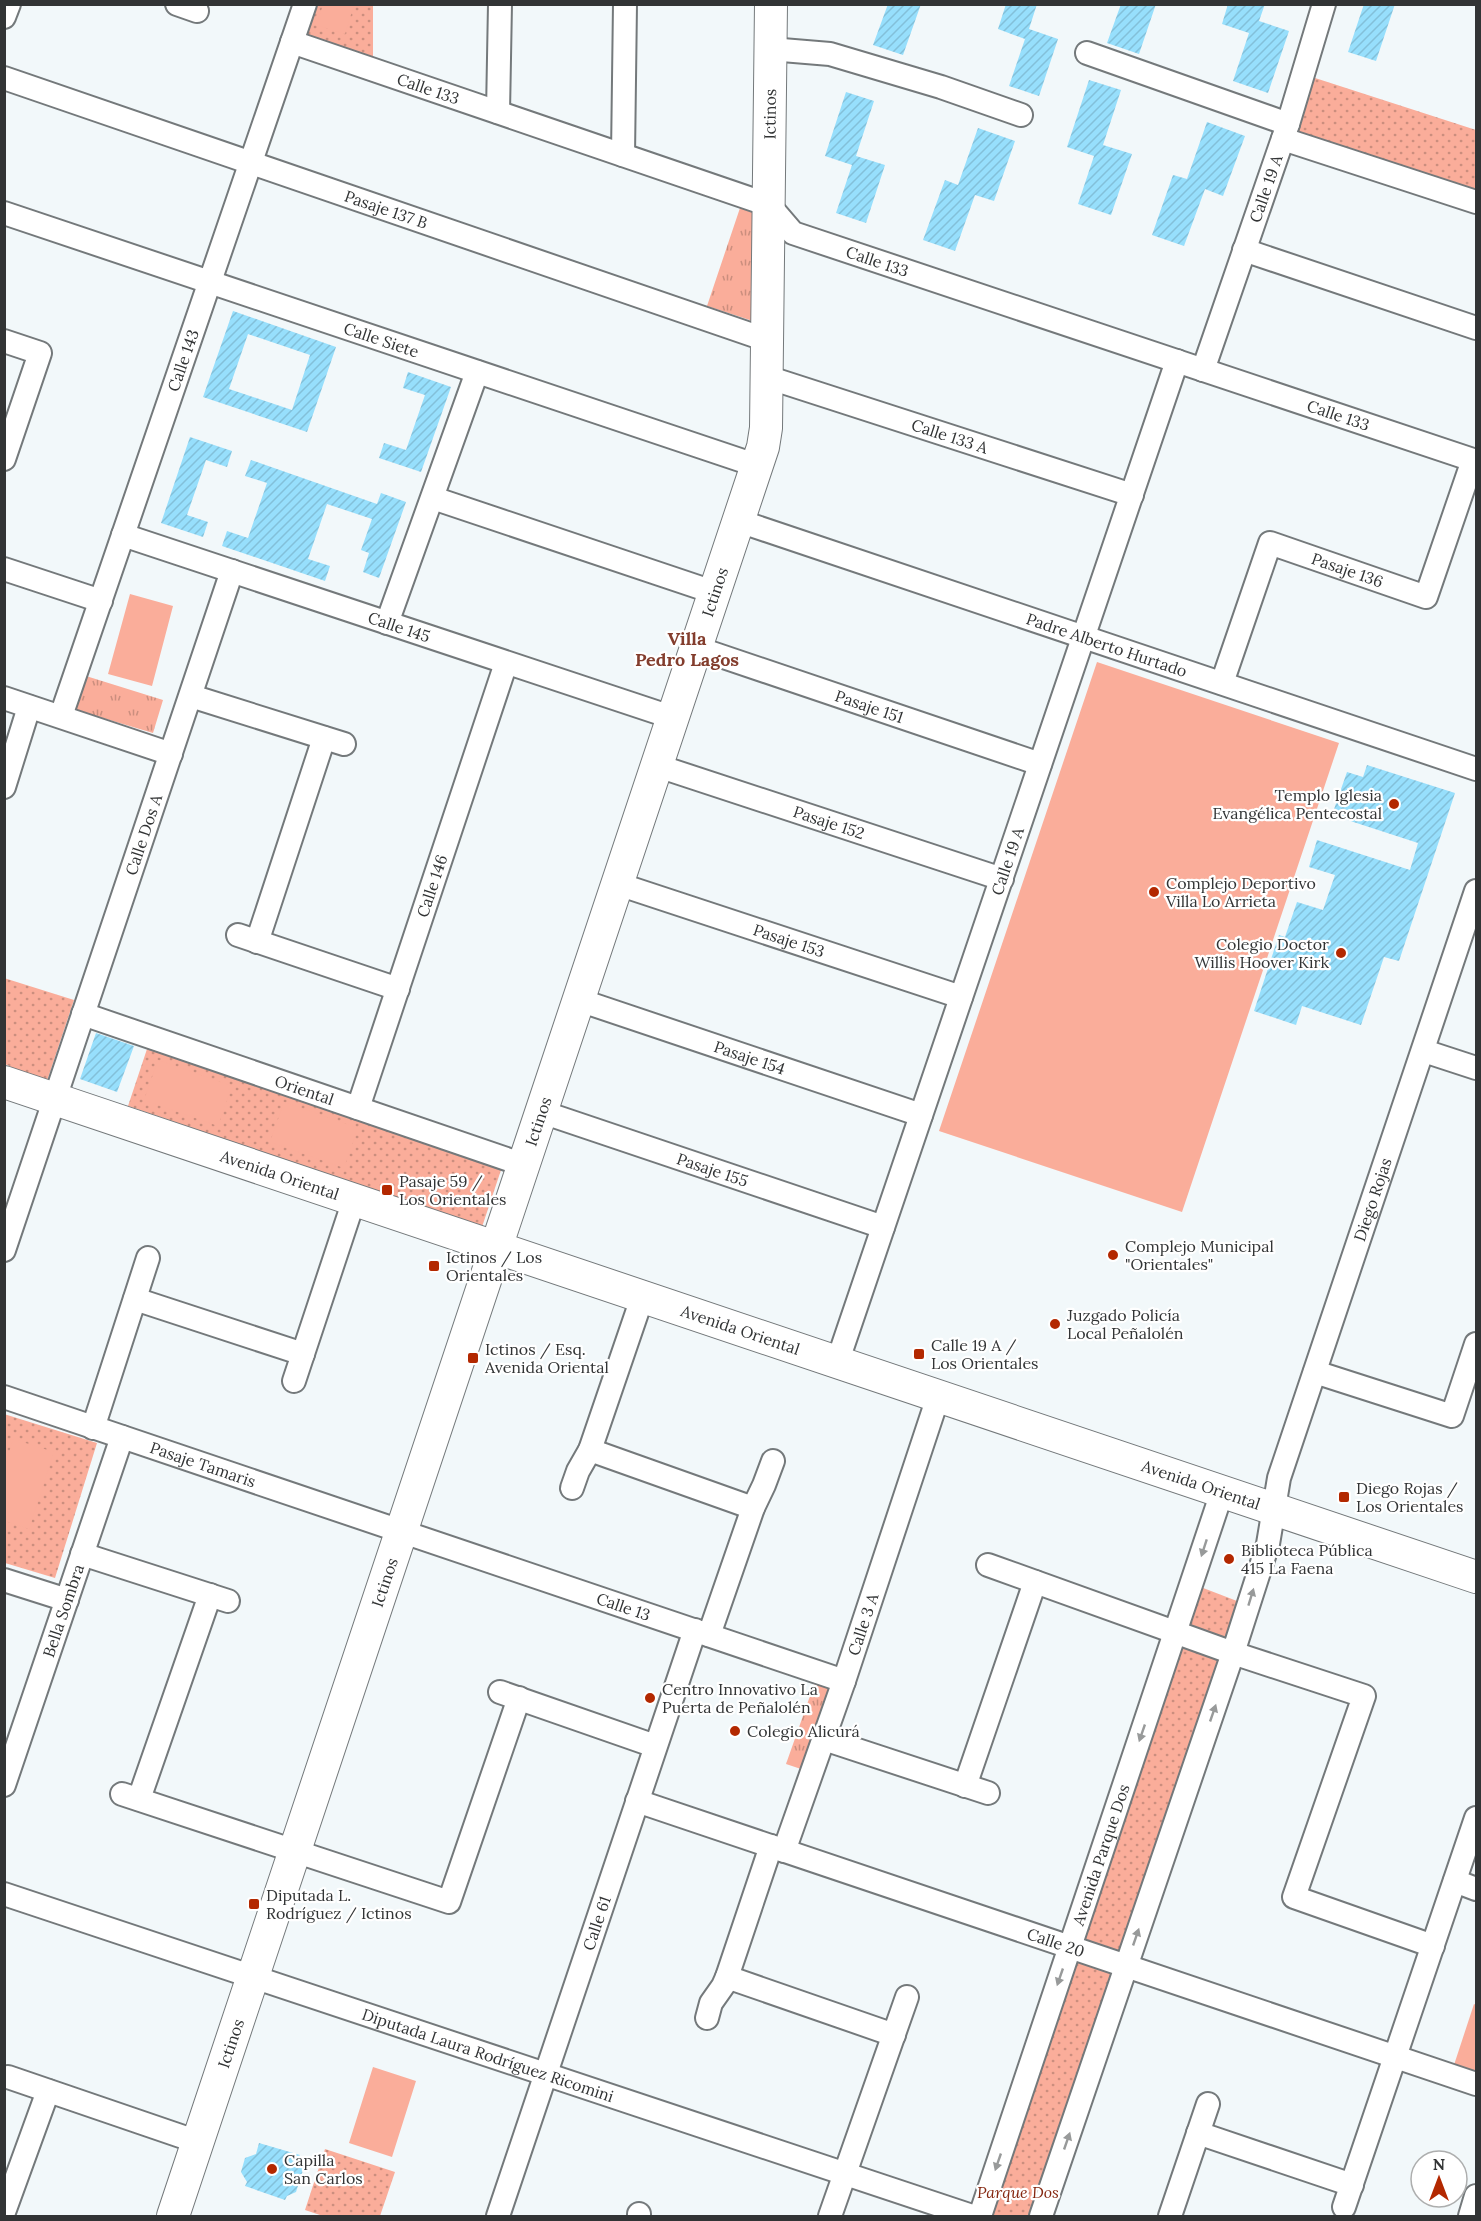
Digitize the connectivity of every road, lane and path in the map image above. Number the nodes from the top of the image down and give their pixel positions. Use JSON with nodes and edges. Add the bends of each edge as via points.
{"nodes":[{"id":1,"x":9,"y":4,"type":"edge"},
{"id":2,"x":305,"y":4,"type":"edge"},
{"id":3,"x":500,"y":4,"type":"edge"},
{"id":4,"x":625,"y":4,"type":"edge"},
{"id":5,"x":771,"y":4,"type":"edge"},
{"id":6,"x":1324,"y":4,"type":"edge"},
{"id":7,"x":4,"y":16,"type":"edge"},
{"id":8,"x":292,"y":42,"type":"junction"},
{"id":9,"x":770,"y":49,"type":"junction"},
{"id":10,"x":1087,"y":53,"type":"dead end"},
{"id":11,"x":4,"y":78,"type":"edge"},
{"id":12,"x":498,"y":112,"type":"junction"},
{"id":13,"x":1022,"y":115,"type":"dead end"},
{"id":14,"x":1285,"y":132,"type":"junction"},
{"id":15,"x":623,"y":155,"type":"junction"},
{"id":16,"x":251,"y":162,"type":"junction"},
{"id":17,"x":1476,"y":202,"type":"edge"},
{"id":18,"x":769,"y":205,"type":"junction"},
{"id":19,"x":4,"y":213,"type":"edge"},
{"id":20,"x":1244,"y":250,"type":"junction"},
{"id":21,"x":210,"y":282,"type":"junction"},
{"id":22,"x":1476,"y":328,"type":"edge"},
{"id":23,"x":767,"y":340,"type":"junction"},
{"id":24,"x":4,"y":341,"type":"edge"},
{"id":25,"x":1177,"y":361,"type":"junction"},
{"id":26,"x":1203,"y":370,"type":"junction"},
{"id":27,"x":477,"y":372,"type":"junction"},
{"id":28,"x":767,"y":377,"type":"junction"},
{"id":29,"x":4,"y":459,"type":"edge"},
{"id":30,"x":1475,"y":460,"type":"edge"},
{"id":31,"x":758,"y":466,"type":"junction"},
{"id":32,"x":1132,"y":495,"type":"junction"},
{"id":33,"x":433,"y":498,"type":"junction"},
{"id":34,"x":740,"y":521,"type":"junction"},
{"id":35,"x":123,"y":535,"type":"junction"},
{"id":36,"x":4,"y":569,"type":"edge"},
{"id":37,"x":232,"y":571,"type":"junction"},
{"id":38,"x":716,"y":593,"type":"junction"},
{"id":39,"x":100,"y":601,"type":"junction"},
{"id":40,"x":387,"y":623,"type":"junction"},
{"id":41,"x":1084,"y":636,"type":"junction"},
{"id":42,"x":697,"y":648,"type":"junction"},
{"id":43,"x":506,"y":663,"type":"junction"},
{"id":44,"x":1222,"y":683,"type":"junction"},
{"id":45,"x":191,"y":696,"type":"junction"},
{"id":46,"x":4,"y":698,"type":"edge"},
{"id":47,"x":29,"y":706,"type":"junction"},
{"id":48,"x":61,"y":716,"type":"junction"},
{"id":49,"x":674,"y":718,"type":"junction"},
{"id":50,"x":171,"y":754,"type":"junction"},
{"id":51,"x":1040,"y":764,"type":"junction"},
{"id":52,"x":658,"y":766,"type":"junction"},
{"id":53,"x":1476,"y":769,"type":"edge"},
{"id":54,"x":4,"y":787,"type":"edge"},
{"id":55,"x":1002,"y":879,"type":"junction"},
{"id":56,"x":618,"y":884,"type":"junction"},
{"id":57,"x":1476,"y":891,"type":"edge"},
{"id":58,"x":398,"y":989,"type":"junction"},
{"id":59,"x":961,"y":997,"type":"junction"},
{"id":60,"x":579,"y":1000,"type":"junction"},
{"id":61,"x":84,"y":1014,"type":"junction"},
{"id":62,"x":1424,"y":1051,"type":"junction"},
{"id":63,"x":1476,"y":1068,"type":"edge"},
{"id":64,"x":4,"y":1082,"type":"edge"},
{"id":65,"x":55,"y":1100,"type":"junction"},
{"id":66,"x":358,"y":1108,"type":"junction"},
{"id":67,"x":542,"y":1112,"type":"junction"},
{"id":68,"x":921,"y":1115,"type":"junction"},
{"id":69,"x":524,"y":1165,"type":"junction"},
{"id":70,"x":354,"y":1200,"type":"junction"},
{"id":71,"x":884,"y":1227,"type":"junction"},
{"id":72,"x":496,"y":1248,"type":"junction"},
{"id":73,"x":4,"y":1250,"type":"edge"},
{"id":74,"x":148,"y":1258,"type":"dead end"},
{"id":75,"x":642,"y":1298,"type":"junction"},
{"id":76,"x":135,"y":1299,"type":"junction"},
{"id":77,"x":1476,"y":1344,"type":"edge"},
{"id":78,"x":303,"y":1354,"type":"junction"},
{"id":79,"x":837,"y":1363,"type":"junction"},
{"id":80,"x":1315,"y":1372,"type":"junction"},
{"id":81,"x":294,"y":1381,"type":"dead end"},
{"id":82,"x":4,"y":1397,"type":"edge"},
{"id":83,"x":938,"y":1397,"type":"junction"},
{"id":84,"x":93,"y":1428,"type":"junction"},
{"id":85,"x":122,"y":1437,"type":"junction"},
{"id":86,"x":590,"y":1450,"type":"junction"},
{"id":87,"x":773,"y":1461,"type":"dead end"},
{"id":88,"x":572,"y":1488,"type":"dead end"},
{"id":89,"x":1222,"y":1492,"type":"junction"},
{"id":90,"x":753,"y":1508,"type":"junction"},
{"id":91,"x":1274,"y":1509,"type":"junction"},
{"id":92,"x":402,"y":1532,"type":"junction"},
{"id":93,"x":82,"y":1554,"type":"junction"},
{"id":94,"x":988,"y":1565,"type":"dead end"},
{"id":95,"x":1476,"y":1577,"type":"edge"},
{"id":96,"x":4,"y":1580,"type":"edge"},
{"id":97,"x":1035,"y":1582,"type":"junction"},
{"id":98,"x":67,"y":1600,"type":"junction"},
{"id":99,"x":1176,"y":1631,"type":"junction"},
{"id":100,"x":702,"y":1633,"type":"junction"},
{"id":101,"x":1233,"y":1653,"type":"junction"},
{"id":102,"x":844,"y":1681,"type":"junction"},
{"id":103,"x":824,"y":1739,"type":"junction"},
{"id":104,"x":655,"y":1746,"type":"junction"},
{"id":105,"x":4,"y":1785,"type":"edge"},
{"id":106,"x":965,"y":1786,"type":"junction"},
{"id":107,"x":988,"y":1793,"type":"dead end"},
{"id":108,"x":637,"y":1801,"type":"junction"},
{"id":109,"x":1476,"y":1818,"type":"edge"},
{"id":110,"x":778,"y":1849,"type":"junction"},
{"id":111,"x":295,"y":1850,"type":"junction"},
{"id":112,"x":1455,"y":1881,"type":"junction"},
{"id":113,"x":1476,"y":1889,"type":"edge"},
{"id":114,"x":4,"y":1894,"type":"edge"},
{"id":115,"x":1433,"y":1946,"type":"junction"},
{"id":116,"x":1070,"y":1947,"type":"junction"},
{"id":117,"x":1126,"y":1966,"type":"junction"},
{"id":118,"x":253,"y":1977,"type":"junction"},
{"id":119,"x":727,"y":1977,"type":"junction"},
{"id":120,"x":907,"y":1997,"type":"dead end"},
{"id":121,"x":707,"y":2018,"type":"dead end"},
{"id":122,"x":894,"y":2035,"type":"junction"},
{"id":123,"x":1394,"y":2056,"type":"junction"},
{"id":124,"x":544,"y":2074,"type":"junction"},
{"id":125,"x":8,"y":2077,"type":"dead end"},
{"id":126,"x":1476,"y":2084,"type":"edge"},
{"id":127,"x":48,"y":2091,"type":"junction"},
{"id":128,"x":1208,"y":2104,"type":"dead end"},
{"id":129,"x":1198,"y":2133,"type":"junction"},
{"id":130,"x":198,"y":2142,"type":"junction"},
{"id":131,"x":845,"y":2174,"type":"junction"},
{"id":132,"x":1352,"y":2185,"type":"junction"},
{"id":133,"x":1476,"y":2196,"type":"edge"},
{"id":134,"x":1344,"y":2207,"type":"dead end"},
{"id":135,"x":4,"y":2212,"type":"edge"},
{"id":136,"x":173,"y":2217,"type":"edge"},
{"id":137,"x":498,"y":2217,"type":"edge"},
{"id":138,"x":830,"y":2217,"type":"edge"},
{"id":139,"x":972,"y":2217,"type":"edge"},
{"id":140,"x":980,"y":2217,"type":"edge"},
{"id":141,"x":1041,"y":2217,"type":"edge"},
{"id":142,"x":1170,"y":2217,"type":"edge"},
{"id":143,"x":1470,"y":2217,"type":"edge"}],
"edges":[{"from":1,"to":7,"type":"street"},
{"from":2,"to":8,"type":"street","name":"Calle 143"},
{"from":3,"to":12,"type":"street"},
{"from":4,"to":15,"type":"street"},
{"from":5,"to":9,"type":"street","name":"Ictinos"},
{"from":6,"to":14,"type":"street","name":"Calle 19 A"},
{"from":8,"to":12,"type":"street","name":"Calle 133"},
{"from":8,"to":16,"type":"street","name":"Calle 143"},
{"from":9,"to":13,"type":"street","via":[[830,54]]},
{"from":9,"to":18,"type":"street","name":"Ictinos"},
{"from":10,"to":14,"type":"street"},
{"from":11,"to":16,"type":"street","name":"Pasaje 137 B"},
{"from":12,"to":15,"type":"street","name":"Calle 133"},
{"from":14,"to":17,"type":"street"},
{"from":14,"to":20,"type":"street","name":"Calle 19 A"},
{"from":15,"to":18,"type":"street","name":"Calle 133"},
{"from":16,"to":21,"type":"street","name":"Calle 143"},
{"from":16,"to":23,"type":"street","name":"Pasaje 137 B"},
{"from":18,"to":23,"type":"street","name":"Ictinos"},
{"from":18,"to":25,"type":"street","name":"Calle 133","via":[[793,233]]},
{"from":19,"to":21,"type":"street","name":"Calle Siete"},
{"from":20,"to":22,"type":"street"},
{"from":20,"to":26,"type":"street","name":"Calle 19 A"},
{"from":21,"to":27,"type":"street","name":"Calle Siete"},
{"from":21,"to":35,"type":"street","name":"Calle 143"},
{"from":23,"to":28,"type":"street","name":"Ictinos"},
{"from":24,"to":29,"type":"street","via":[[40,353]]},
{"from":25,"to":26,"type":"street","name":"Calle 133"},
{"from":25,"to":32,"type":"street","name":"Calle 19 A"},
{"from":26,"to":30,"type":"street","name":"Calle 133"},
{"from":27,"to":31,"type":"street","name":"Calle Siete"},
{"from":27,"to":33,"type":"street"},
{"from":28,"to":31,"type":"street","name":"Ictinos","via":[[766,428]]},
{"from":28,"to":32,"type":"street","name":"Calle 133 A"},
{"from":30,"to":44,"type":"street","name":"Pasaje 136","via":[[1426,597],[1270,543]]},
{"from":31,"to":34,"type":"street","name":"Ictinos"},
{"from":32,"to":41,"type":"street","name":"Calle 19 A"},
{"from":33,"to":38,"type":"street"},
{"from":33,"to":40,"type":"street"},
{"from":34,"to":38,"type":"street","name":"Ictinos"},
{"from":34,"to":41,"type":"street","name":"Padre Alberto Hurtado"},
{"from":35,"to":37,"type":"street","name":"Calle 145"},
{"from":35,"to":39,"type":"street","name":"Calle 143"},
{"from":36,"to":39,"type":"street"},
{"from":37,"to":40,"type":"street","name":"Calle 145"},
{"from":37,"to":45,"type":"street","name":"Calle Dos A"},
{"from":38,"to":42,"type":"street","name":"Ictinos"},
{"from":39,"to":48,"type":"street","name":"Calle 143"},
{"from":40,"to":43,"type":"street","name":"Calle 145"},
{"from":41,"to":44,"type":"street","name":"Padre Alberto Hurtado"},
{"from":41,"to":51,"type":"street","name":"Calle 19 A"},
{"from":42,"to":49,"type":"street","name":"Ictinos"},
{"from":42,"to":51,"type":"street","name":"Pasaje 151"},
{"from":43,"to":49,"type":"street","name":"Calle 145"},
{"from":43,"to":58,"type":"street","name":"Calle 146"},
{"from":44,"to":53,"type":"street","name":"Padre Alberto Hurtado"},
{"from":45,"to":50,"type":"street","name":"Calle Dos A"},
{"from":45,"to":58,"type":"street","via":[[334,741],[248,939]]},
{"from":46,"to":47,"type":"street"},
{"from":47,"to":48,"type":"street"},
{"from":47,"to":54,"type":"street"},
{"from":48,"to":50,"type":"street"},
{"from":49,"to":52,"type":"street","name":"Ictinos"},
{"from":50,"to":61,"type":"street","name":"Calle Dos A"},
{"from":51,"to":55,"type":"street","name":"Calle 19 A"},
{"from":52,"to":55,"type":"street","name":"Pasaje 152"},
{"from":52,"to":56,"type":"street","name":"Ictinos"},
{"from":55,"to":59,"type":"street","name":"Calle 19 A"},
{"from":56,"to":59,"type":"street","name":"Pasaje 153"},
{"from":56,"to":60,"type":"street","name":"Ictinos"},
{"from":57,"to":62,"type":"street","name":"Diego Rojas"},
{"from":58,"to":66,"type":"street","name":"Calle 146"},
{"from":59,"to":68,"type":"street","name":"Calle 19 A"},
{"from":60,"to":67,"type":"street","name":"Ictinos"},
{"from":60,"to":68,"type":"street","name":"Pasaje 154"},
{"from":61,"to":65,"type":"street","name":"Calle Dos A"},
{"from":61,"to":66,"type":"street","name":"Oriental"},
{"from":62,"to":63,"type":"street"},
{"from":62,"to":80,"type":"street","name":"Diego Rojas"},
{"from":64,"to":65,"type":"street","name":"Avenida Oriental"},
{"from":65,"to":70,"type":"street","name":"Avenida Oriental"},
{"from":65,"to":73,"type":"street","name":"Calle Dos A"},
{"from":66,"to":69,"type":"street","name":"Oriental"},
{"from":67,"to":69,"type":"street","name":"Ictinos"},
{"from":67,"to":71,"type":"street","name":"Pasaje 155"},
{"from":68,"to":71,"type":"street","name":"Calle 19 A"},
{"from":69,"to":72,"type":"street","name":"Ictinos"},
{"from":70,"to":72,"type":"street","name":"Avenida Oriental"},
{"from":70,"to":78,"type":"street"},
{"from":71,"to":79,"type":"street","name":"Calle 19 A"},
{"from":72,"to":75,"type":"street","name":"Avenida Oriental"},
{"from":72,"to":92,"type":"street","name":"Ictinos"},
{"from":74,"to":76,"type":"street"},
{"from":75,"to":79,"type":"street","name":"Avenida Oriental"},
{"from":75,"to":86,"type":"street"},
{"from":76,"to":78,"type":"street"},
{"from":76,"to":84,"type":"street"},
{"from":77,"to":80,"type":"street","via":[[1452,1416]]},
{"from":78,"to":81,"type":"street"},
{"from":79,"to":83,"type":"street","name":"Avenida Oriental"},
{"from":80,"to":91,"type":"street","name":"Diego Rojas","via":[[1279,1478]]},
{"from":82,"to":84,"type":"street","name":"Pasaje Tamaris"},
{"from":83,"to":89,"type":"street","name":"Avenida Oriental"},
{"from":83,"to":102,"type":"street","name":"Calle 3 A"},
{"from":84,"to":85,"type":"street","name":"Pasaje Tamaris"},
{"from":85,"to":92,"type":"street","name":"Pasaje Tamaris"},
{"from":85,"to":93,"type":"street","name":"Bella Sombra"},
{"from":86,"to":88,"type":"street"},
{"from":86,"to":90,"type":"street"},
{"from":87,"to":90,"type":"street","name":"Calle 61"},
{"from":89,"to":91,"type":"street","name":"Avenida Oriental"},
{"from":89,"to":99,"type":"street","name":"Avenida Parque Dos","one_way":true},
{"from":90,"to":100,"type":"street","name":"Calle 61"},
{"from":91,"to":95,"type":"street","name":"Avenida Oriental"},
{"from":101,"to":91,"type":"street","one_way":true,"via":[[1268,1544]]},
{"from":92,"to":100,"type":"street","name":"Calle 13"},
{"from":92,"to":111,"type":"street","name":"Ictinos"},
{"from":93,"to":98,"type":"street","name":"Bella Sombra"},
{"from":93,"to":111,"type":"street","via":[[219,1598],[131,1797]]},
{"from":94,"to":97,"type":"street"},
{"from":96,"to":98,"type":"street"},
{"from":97,"to":99,"type":"street"},
{"from":97,"to":106,"type":"street"},
{"from":98,"to":105,"type":"street","name":"Bella Sombra"},
{"from":99,"to":101,"type":"street"},
{"from":99,"to":116,"type":"street","name":"Avenida Parque Dos","one_way":true},
{"from":100,"to":102,"type":"street","name":"Calle 13"},
{"from":100,"to":104,"type":"street","name":"Calle 61"},
{"from":101,"to":115,"type":"street","via":[[1364,1696],[1294,1897]]},
{"from":117,"to":101,"type":"street","one_way":true},
{"from":102,"to":103,"type":"street","name":"Calle 3 A"},
{"from":103,"to":106,"type":"street"},
{"from":103,"to":110,"type":"street","name":"Calle 3 A"},
{"from":104,"to":108,"type":"street","name":"Calle 61"},
{"from":104,"to":111,"type":"street","via":[[510,1695],[449,1902]]},
{"from":106,"to":107,"type":"street"},
{"from":108,"to":110,"type":"street","name":"Calle 20"},
{"from":108,"to":124,"type":"street","name":"Calle 61"},
{"from":109,"to":112,"type":"street"},
{"from":110,"to":116,"type":"street","name":"Calle 20"},
{"from":110,"to":119,"type":"street","name":"Calle 3 A"},
{"from":111,"to":118,"type":"street","name":"Ictinos"},
{"from":112,"to":113,"type":"street"},
{"from":112,"to":115,"type":"street"},
{"from":114,"to":118,"type":"street","name":"Diputada Laura Rodríguez Ricomini"},
{"from":115,"to":123,"type":"street"},
{"from":116,"to":117,"type":"street","name":"Calle 20"},
{"from":116,"to":140,"type":"street","name":"Avenida Parque Dos","one_way":true},
{"from":117,"to":123,"type":"street","name":"Calle 20"},
{"from":141,"to":117,"type":"street","one_way":true},
{"from":118,"to":124,"type":"street","name":"Diputada Laura Rodríguez Ricomini"},
{"from":118,"to":130,"type":"street","name":"Ictinos"},
{"from":119,"to":121,"type":"street","name":"Calle 3 A"},
{"from":119,"to":122,"type":"street"},
{"from":120,"to":122,"type":"street"},
{"from":122,"to":131,"type":"street"},
{"from":123,"to":126,"type":"street","name":"Calle 20"},
{"from":123,"to":132,"type":"street"},
{"from":124,"to":131,"type":"street","name":"Diputada Laura Rodríguez Ricomini"},
{"from":124,"to":137,"type":"street","name":"Calle 61"},
{"from":125,"to":127,"type":"street"},
{"from":127,"to":130,"type":"street"},
{"from":127,"to":135,"type":"street"},
{"from":128,"to":129,"type":"street"},
{"from":129,"to":132,"type":"street"},
{"from":129,"to":142,"type":"street"},
{"from":130,"to":136,"type":"street","name":"Ictinos"},
{"from":131,"to":138,"type":"street"},
{"from":131,"to":139,"type":"street","name":"Diputada Laura Rodríguez Ricomini"},
{"from":132,"to":134,"type":"street"},
{"from":133,"to":143,"type":"street"}]}
